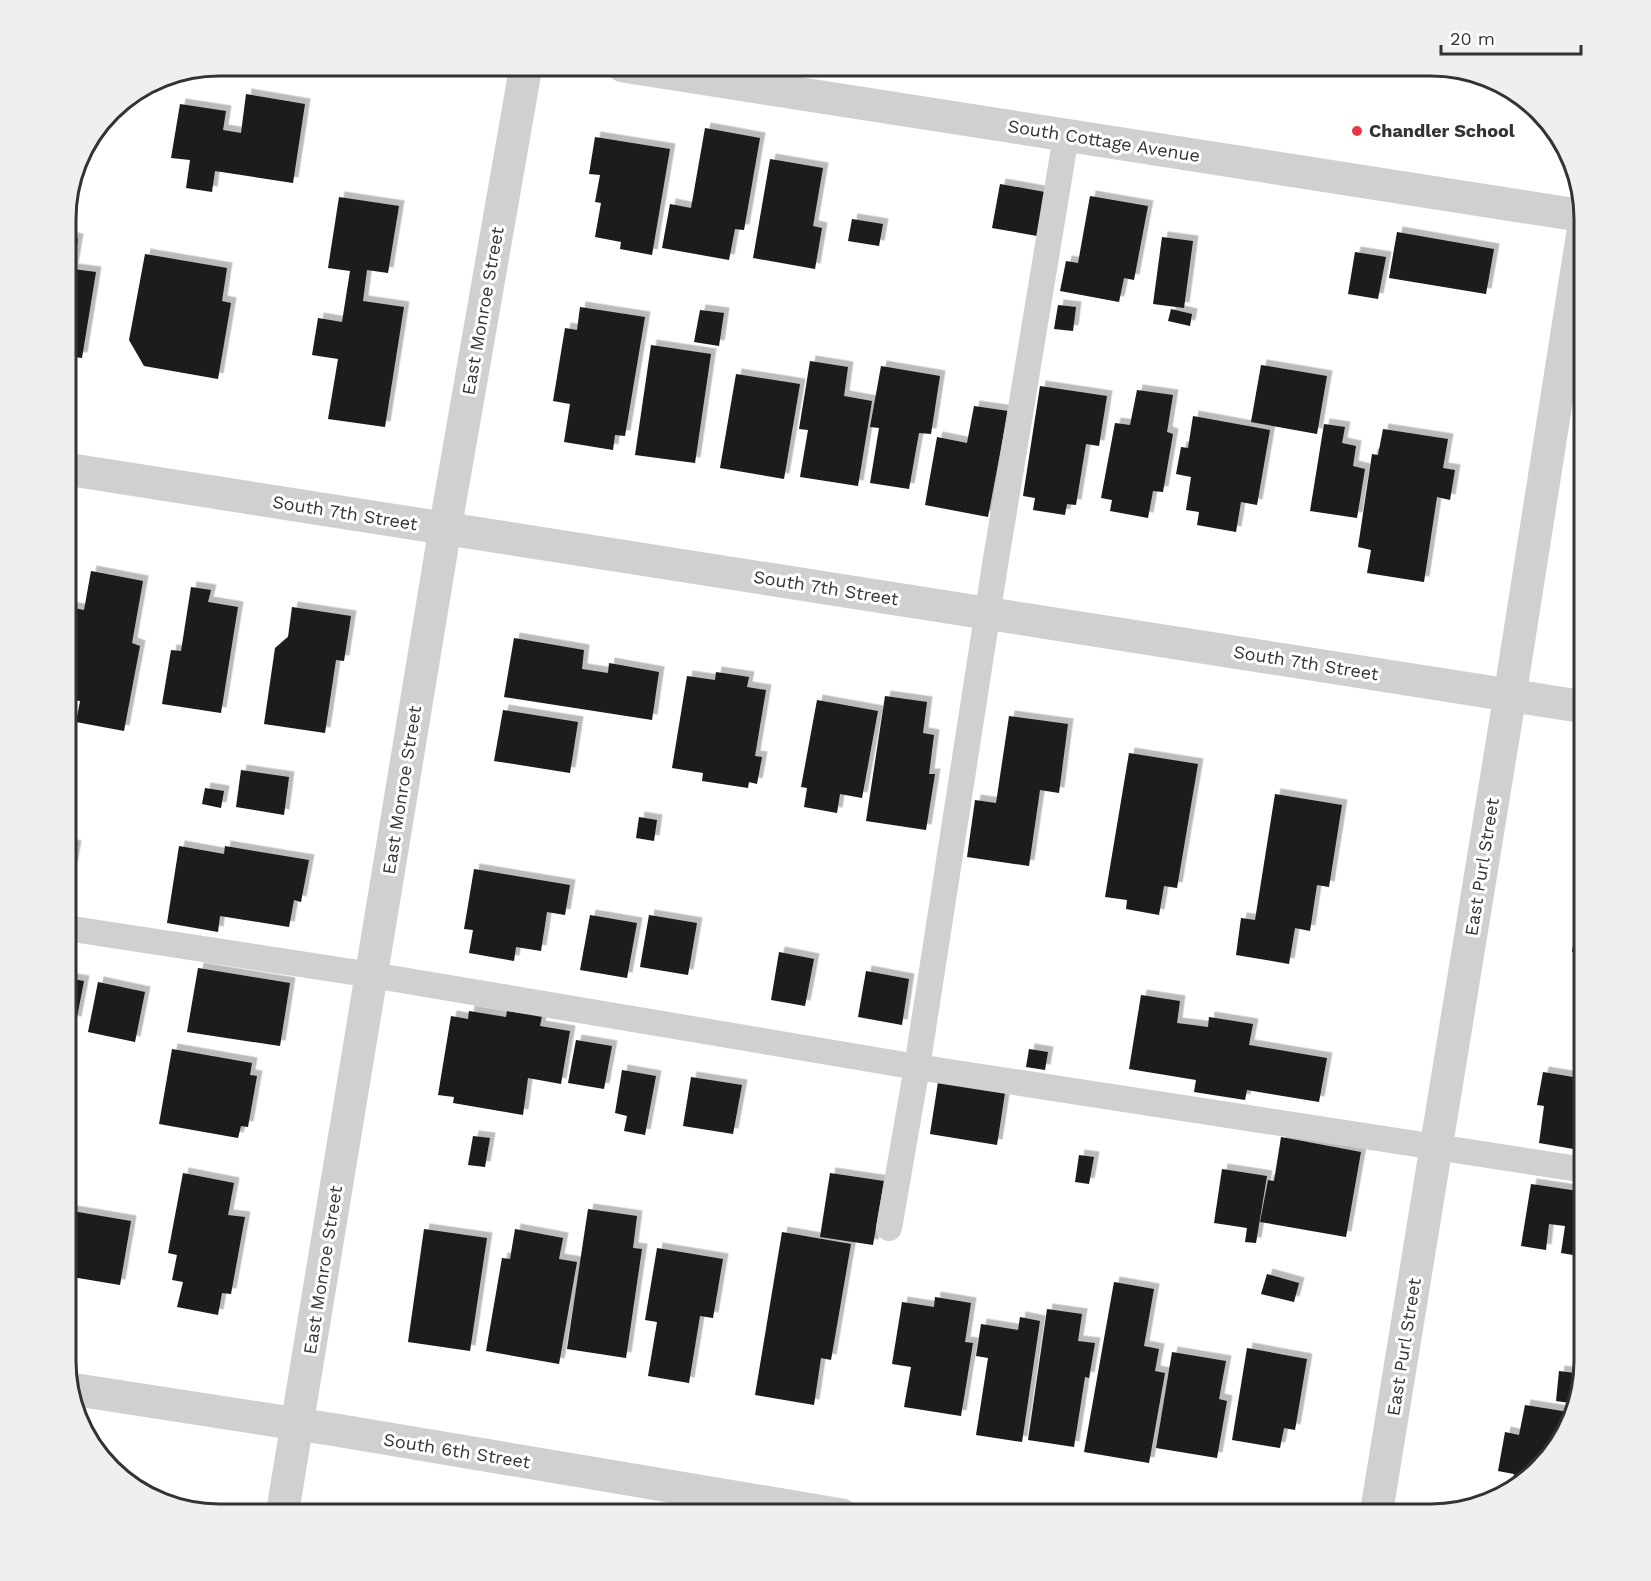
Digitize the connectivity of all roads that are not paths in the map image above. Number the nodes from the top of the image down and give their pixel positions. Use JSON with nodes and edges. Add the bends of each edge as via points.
{"nodes":[{"id":1,"x":524,"y":76,"type":"edge"},
{"id":2,"x":686,"y":76,"type":"edge"},
{"id":3,"x":1066,"y":136,"type":"junction"},
{"id":4,"x":1574,"y":216,"type":"edge"},
{"id":5,"x":1574,"y":288,"type":"edge"},
{"id":6,"x":77,"y":471,"type":"edge"},
{"id":7,"x":445,"y":529,"type":"junction"},
{"id":8,"x":988,"y":613,"type":"junction"},
{"id":9,"x":1510,"y":695,"type":"junction"},
{"id":10,"x":1574,"y":705,"type":"edge"},
{"id":11,"x":77,"y":930,"type":"edge"},
{"id":12,"x":372,"y":975,"type":"junction"},
{"id":13,"x":917,"y":1067,"type":"junction"},
{"id":14,"x":1436,"y":1148,"type":"junction"},
{"id":15,"x":1574,"y":1168,"type":"edge"},
{"id":16,"x":890,"y":1228,"type":"dead end"},
{"id":17,"x":80,"y":1390,"type":"edge"},
{"id":18,"x":297,"y":1424,"type":"junction"},
{"id":19,"x":284,"y":1504,"type":"edge"},
{"id":20,"x":776,"y":1504,"type":"edge"},
{"id":21,"x":1378,"y":1504,"type":"edge"}],
"edges":[{"from":1,"to":7,"type":"street","name":"East Monroe Street"},
{"from":2,"to":3,"type":"street","name":"South Cottage Avenue"},
{"from":3,"to":4,"type":"street","name":"South Cottage Avenue"},
{"from":3,"to":8,"type":"lane"},
{"from":5,"to":9,"type":"street","name":"East Purl Street"},
{"from":6,"to":7,"type":"street","name":"South 7th Street"},
{"from":7,"to":8,"type":"street","name":"South 7th Street"},
{"from":7,"to":12,"type":"street","name":"East Monroe Street"},
{"from":8,"to":9,"type":"street","name":"South 7th Street"},
{"from":8,"to":13,"type":"lane"},
{"from":9,"to":10,"type":"street","name":"South 7th Street"},
{"from":9,"to":14,"type":"street","name":"East Purl Street"},
{"from":11,"to":12,"type":"lane"},
{"from":12,"to":13,"type":"lane"},
{"from":12,"to":18,"type":"street","name":"East Monroe Street"},
{"from":13,"to":14,"type":"lane"},
{"from":13,"to":16,"type":"lane"},
{"from":14,"to":15,"type":"lane"},
{"from":14,"to":21,"type":"street","name":"East Purl Street"},
{"from":17,"to":18,"type":"street","name":"South 6th Street"},
{"from":18,"to":19,"type":"street","name":"East Monroe Street"},
{"from":18,"to":20,"type":"street","name":"South 6th Street"}]}
